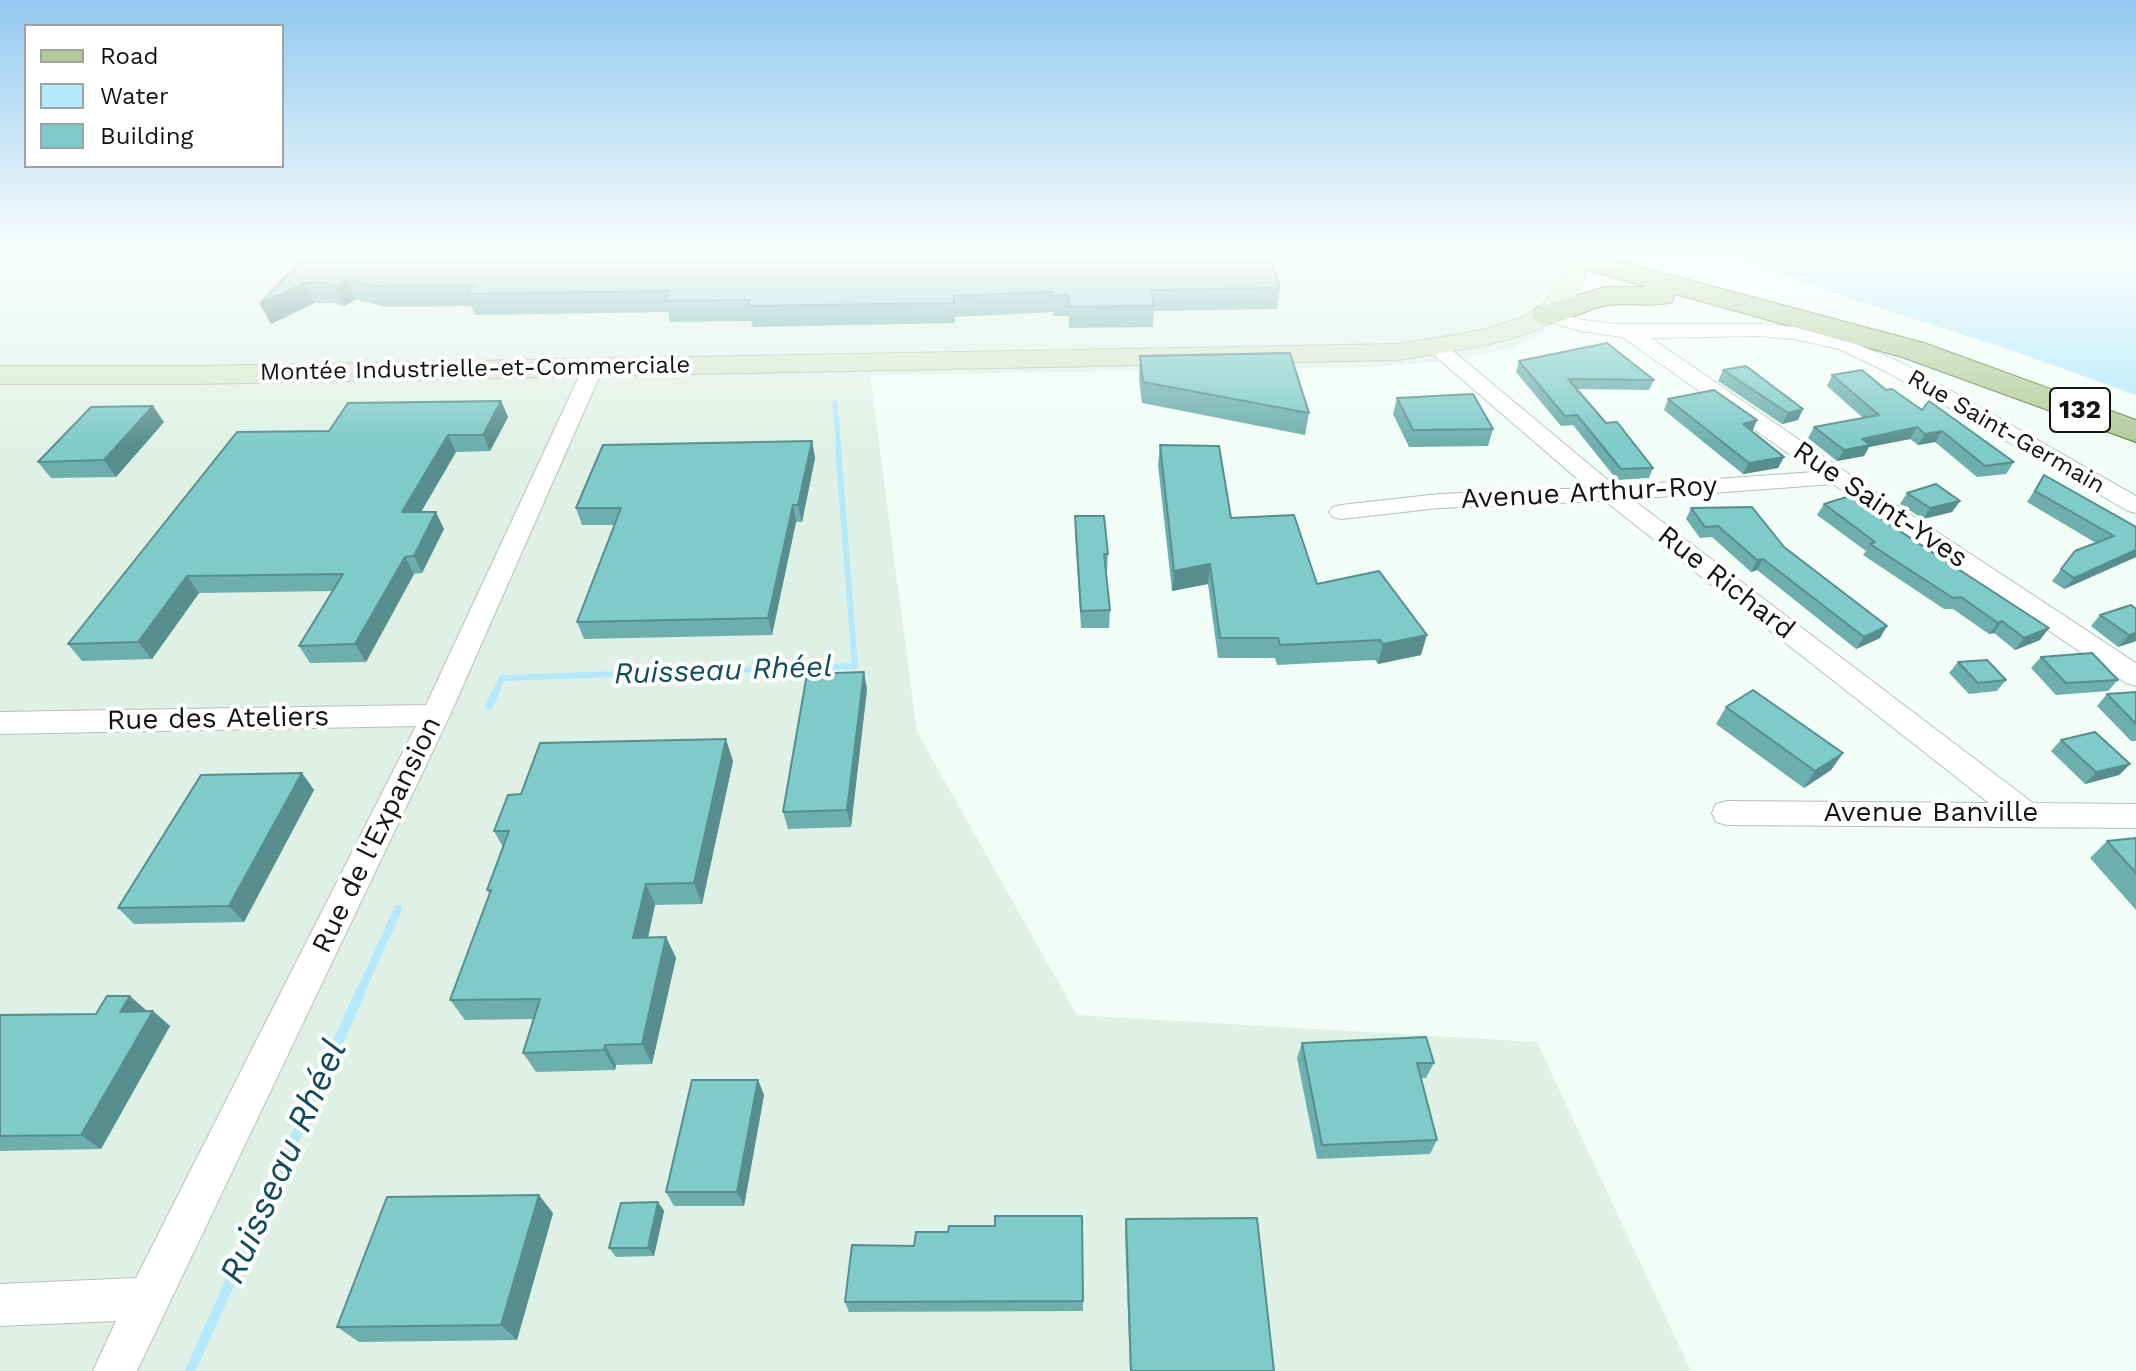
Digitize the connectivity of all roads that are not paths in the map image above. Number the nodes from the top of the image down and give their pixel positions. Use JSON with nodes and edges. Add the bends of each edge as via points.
{"nodes":[{"id":1,"x":1538,"y":318,"type":"edge"},
{"id":2,"x":1555,"y":318,"type":"edge"},
{"id":3,"x":1757,"y":318,"type":"edge"},
{"id":4,"x":1798,"y":318,"type":"edge"},
{"id":5,"x":1866,"y":318,"type":"edge"},
{"id":6,"x":1626,"y":330,"type":"junction"},
{"id":7,"x":1434,"y":345,"type":"junction"},
{"id":8,"x":594,"y":366,"type":"junction"},
{"id":9,"x":0,"y":375,"type":"edge"},
{"id":10,"x":2024,"y":389,"type":"junction"},
{"id":11,"x":2136,"y":406,"type":"edge"},
{"id":12,"x":2136,"y":432,"type":"edge"},
{"id":13,"x":1838,"y":477,"type":"junction"},
{"id":14,"x":1610,"y":494,"type":"junction"},
{"id":15,"x":2136,"y":506,"type":"edge"},
{"id":16,"x":1341,"y":512,"type":"dead end"},
{"id":17,"x":2136,"y":676,"type":"edge"},
{"id":18,"x":436,"y":715,"type":"junction"},
{"id":19,"x":0,"y":723,"type":"edge"},
{"id":20,"x":1727,"y":813,"type":"dead end"},
{"id":21,"x":2024,"y":813,"type":"junction"},
{"id":22,"x":2136,"y":816,"type":"edge"},
{"id":23,"x":148,"y":1299,"type":"junction"},
{"id":24,"x":0,"y":1305,"type":"edge"},
{"id":25,"x":115,"y":1371,"type":"edge"}],
"edges":[{"from":1,"to":7,"type":"main road","name":"Montée Industrielle-et-Commerciale"},
{"from":2,"to":6,"type":"street","name":"Rue Saint-Germain","via":[[1575,326]]},
{"from":3,"to":10,"type":"main road"},
{"from":4,"to":10,"type":"main road","number":"132"},
{"from":5,"to":11,"type":"main road","number":"132","via":[[2029,366]]},
{"from":6,"to":13,"type":"street","name":"Rue Saint-Yves"},
{"from":6,"to":15,"type":"street","name":"Rue Saint-Germain","via":[[1784,333],[1831,340],[1892,367]]},
{"from":7,"to":8,"type":"main road","name":"Montée Industrielle-et-Commerciale","via":[[1317,356]]},
{"from":7,"to":14,"type":"street","name":"Rue Richard"},
{"from":8,"to":9,"type":"main road","name":"Montée Industrielle-et-Commerciale"},
{"from":8,"to":18,"type":"street","name":"Rue de l'Expansion"},
{"from":10,"to":12,"type":"main road","number":"132"},
{"from":13,"to":14,"type":"street","name":"Avenue Arthur-Roy"},
{"from":13,"to":17,"type":"street","name":"Rue Saint-Yves"},
{"from":14,"to":16,"type":"street","name":"Avenue Arthur-Roy","via":[[1439,501]]},
{"from":14,"to":21,"type":"street","name":"Rue Richard"},
{"from":18,"to":19,"type":"street","name":"Rue des Ateliers"},
{"from":18,"to":23,"type":"street","name":"Rue de l'Expansion"},
{"from":20,"to":21,"type":"street","name":"Avenue Banville"},
{"from":21,"to":22,"type":"street","name":"Avenue Banville"},
{"from":23,"to":24,"type":"street"},
{"from":23,"to":25,"type":"street","name":"Rue de l'Expansion"}]}
